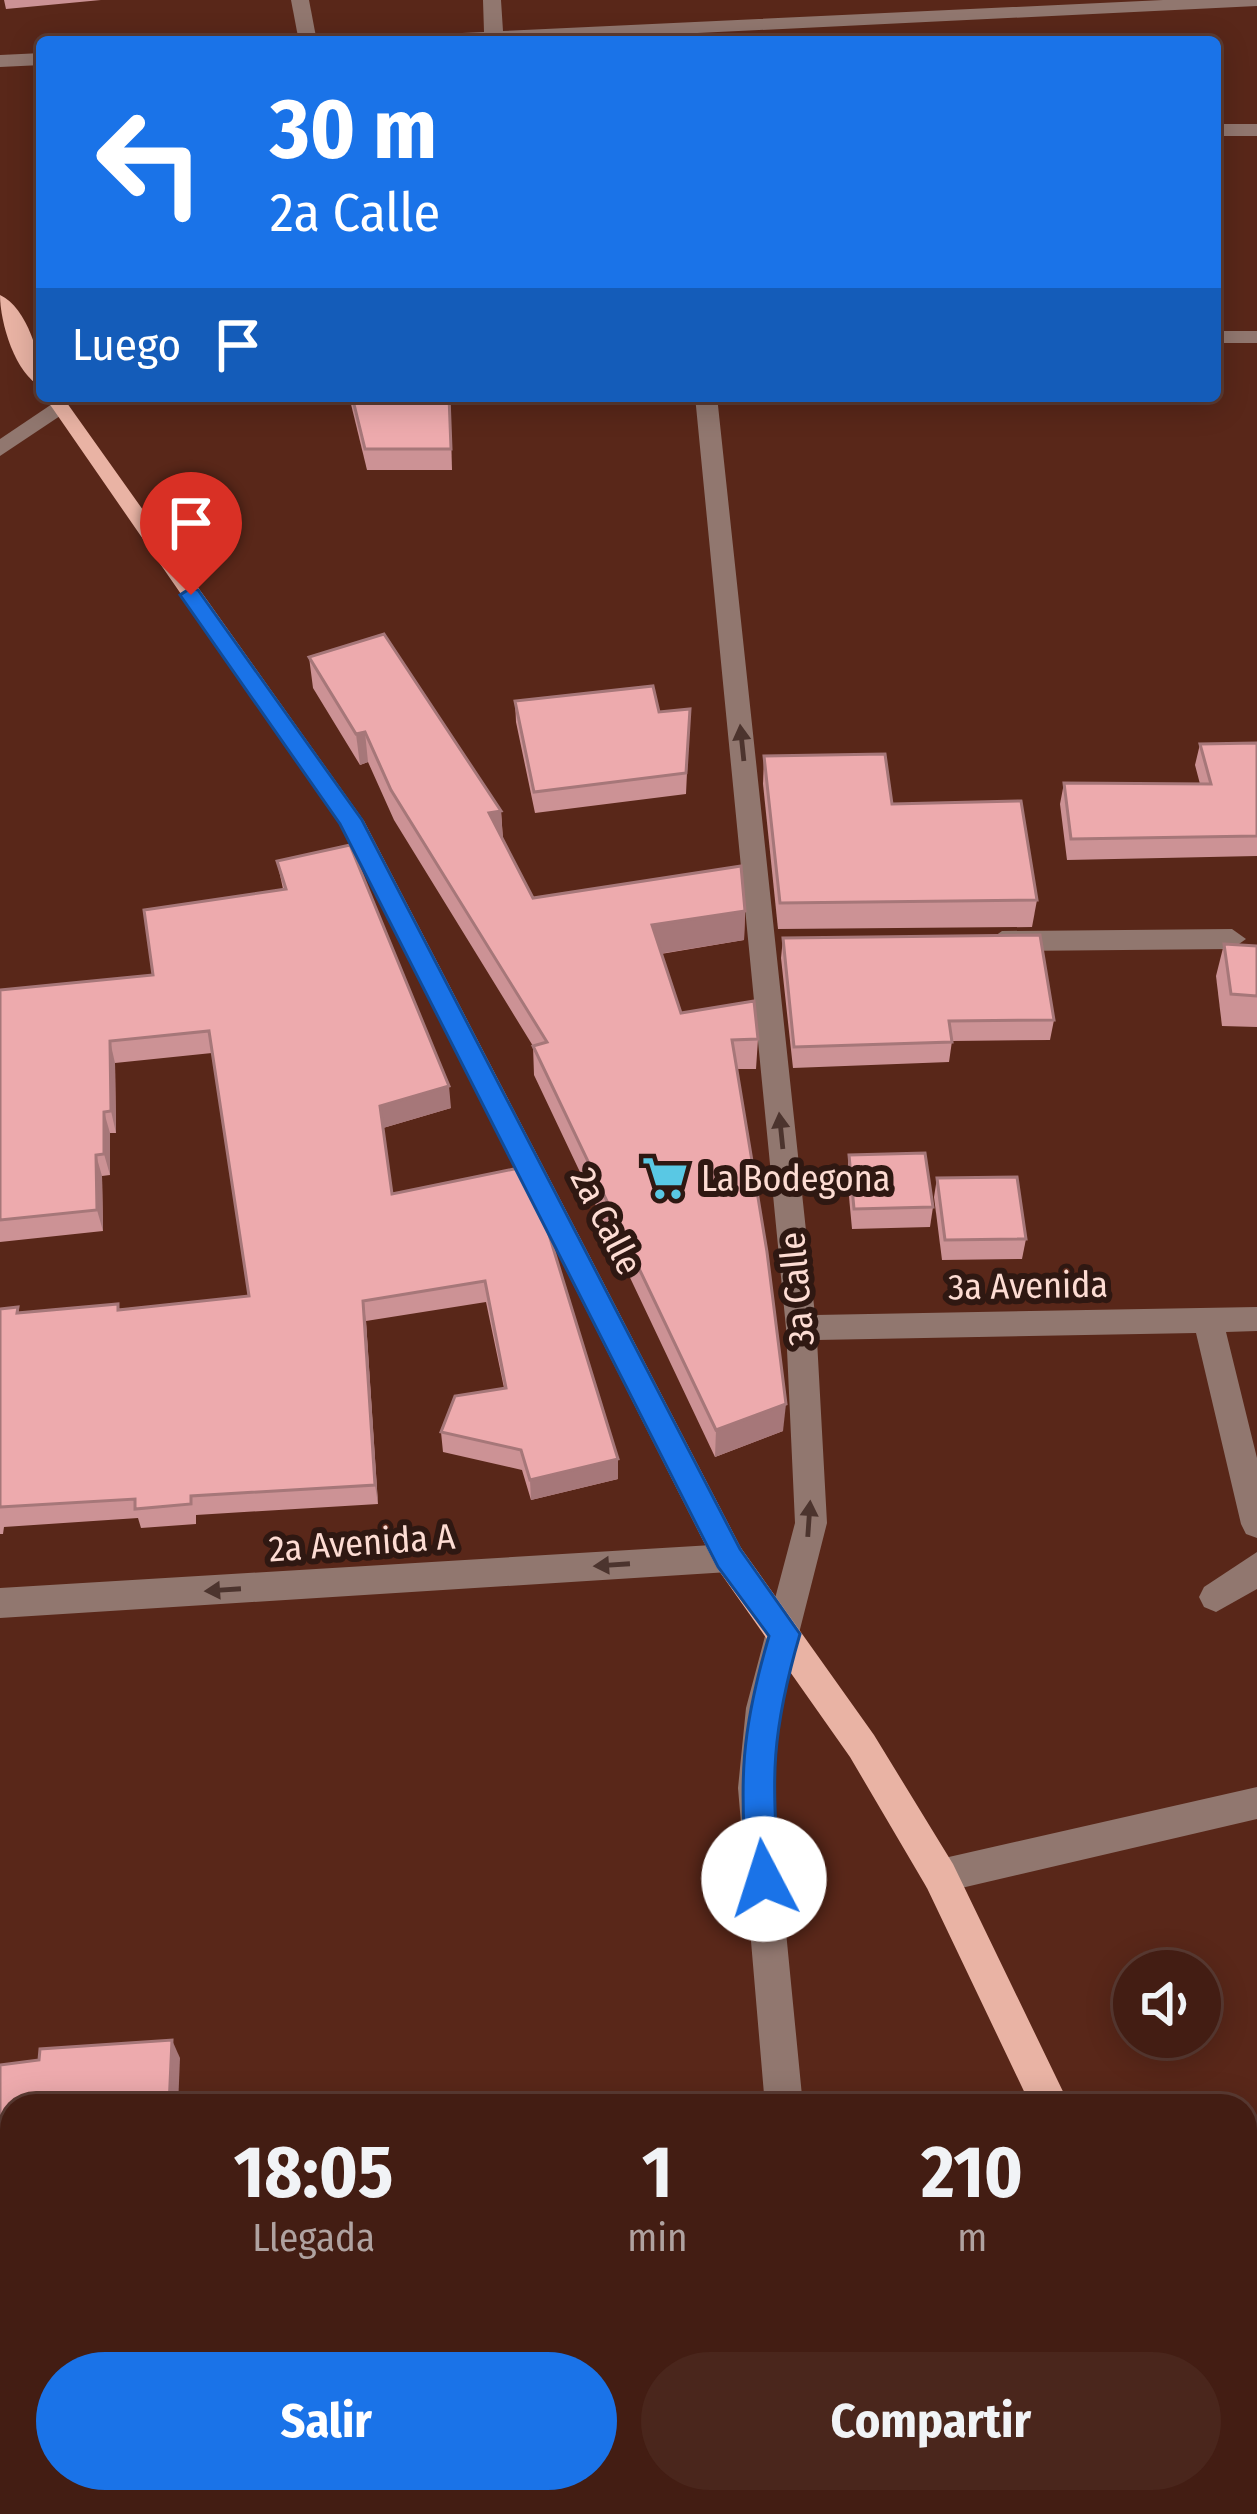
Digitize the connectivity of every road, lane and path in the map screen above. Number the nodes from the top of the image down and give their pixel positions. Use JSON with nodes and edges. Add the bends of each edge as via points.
{"nodes":[{"id":1,"x":300,"y":0,"type":"edge"},
{"id":2,"x":491,"y":0,"type":"edge"},
{"id":3,"x":699,"y":0,"type":"edge"},
{"id":4,"x":1257,"y":1,"type":"edge"},
{"id":5,"x":1174,"y":2,"type":"edge"},
{"id":6,"x":700,"y":34,"type":"edge"},
{"id":7,"x":307,"y":36,"type":"edge"},
{"id":8,"x":494,"y":36,"type":"edge"},
{"id":9,"x":563,"y":36,"type":"edge"},
{"id":10,"x":36,"y":59,"type":"edge"},
{"id":11,"x":0,"y":61,"type":"edge"},
{"id":12,"x":1221,"y":130,"type":"edge"},
{"id":13,"x":1257,"y":130,"type":"edge"},
{"id":14,"x":0,"y":301,"type":"edge"},
{"id":15,"x":1221,"y":337,"type":"edge"},
{"id":16,"x":1257,"y":337,"type":"edge"},
{"id":17,"x":35,"y":355,"type":"edge"},
{"id":18,"x":43,"y":402,"type":"edge"},
{"id":19,"x":56,"y":402,"type":"edge"},
{"id":20,"x":707,"y":402,"type":"edge"},
{"id":21,"x":0,"y":449,"type":"edge"},
{"id":22,"x":1232,"y":939,"type":"edge"},
{"id":23,"x":973,"y":942,"type":"edge"},
{"id":24,"x":1257,"y":1319,"type":"edge"},
{"id":25,"x":1208,"y":1320,"type":"junction"},
{"id":26,"x":801,"y":1328,"type":"junction"},
{"id":27,"x":1257,"y":1525,"type":"edge"},
{"id":28,"x":729,"y":1558,"type":"junction"},
{"id":29,"x":1257,"y":1565,"type":"edge"},
{"id":30,"x":1216,"y":1597,"type":"dead end"},
{"id":31,"x":0,"y":1603,"type":"edge"},
{"id":32,"x":785,"y":1634,"type":"junction"},
{"id":33,"x":1257,"y":1803,"type":"edge"},
{"id":34,"x":940,"y":1876,"type":"junction"},
{"id":35,"x":783,"y":2094,"type":"edge"},
{"id":36,"x":1045,"y":2094,"type":"edge"}],
"edges":[{"from":1,"to":7,"type":"street"},
{"from":2,"to":8,"type":"street"},
{"from":3,"to":6,"type":"street"},
{"from":4,"to":5,"type":"street"},
{"from":5,"to":6,"type":"street"},
{"from":6,"to":9,"type":"street"},
{"from":10,"to":11,"type":"street"},
{"from":12,"to":13,"type":"street"},
{"from":14,"to":17,"type":"main road","name":"2a Calle"},
{"from":15,"to":16,"type":"street"},
{"from":18,"to":21,"type":"street"},
{"from":19,"to":28,"type":"main road","name":"2a Calle","via":[[351,820]]},
{"from":26,"to":20,"type":"street","name":"3a Calle","one_way":true,"via":[[774,944]]},
{"from":22,"to":23,"type":"street"},
{"from":24,"to":25,"type":"street","name":"3a Avenida"},
{"from":25,"to":26,"type":"street","name":"3a Avenida"},
{"from":25,"to":27,"type":"street"},
{"from":32,"to":26,"type":"street","name":"3a Calle","one_way":true,"via":[[811,1523]]},
{"from":28,"to":31,"type":"street","name":"2a Avenida A","one_way":true},
{"from":28,"to":32,"type":"main road","name":"2a Calle"},
{"from":29,"to":30,"type":"street"},
{"from":32,"to":34,"type":"main road","name":"2a Calle"},
{"from":32,"to":35,"type":"street","name":"3a Calle","via":[[763,1708],[755,1788]]},
{"from":33,"to":34,"type":"street"},
{"from":34,"to":36,"type":"main road","name":"2a Calle"}]}
